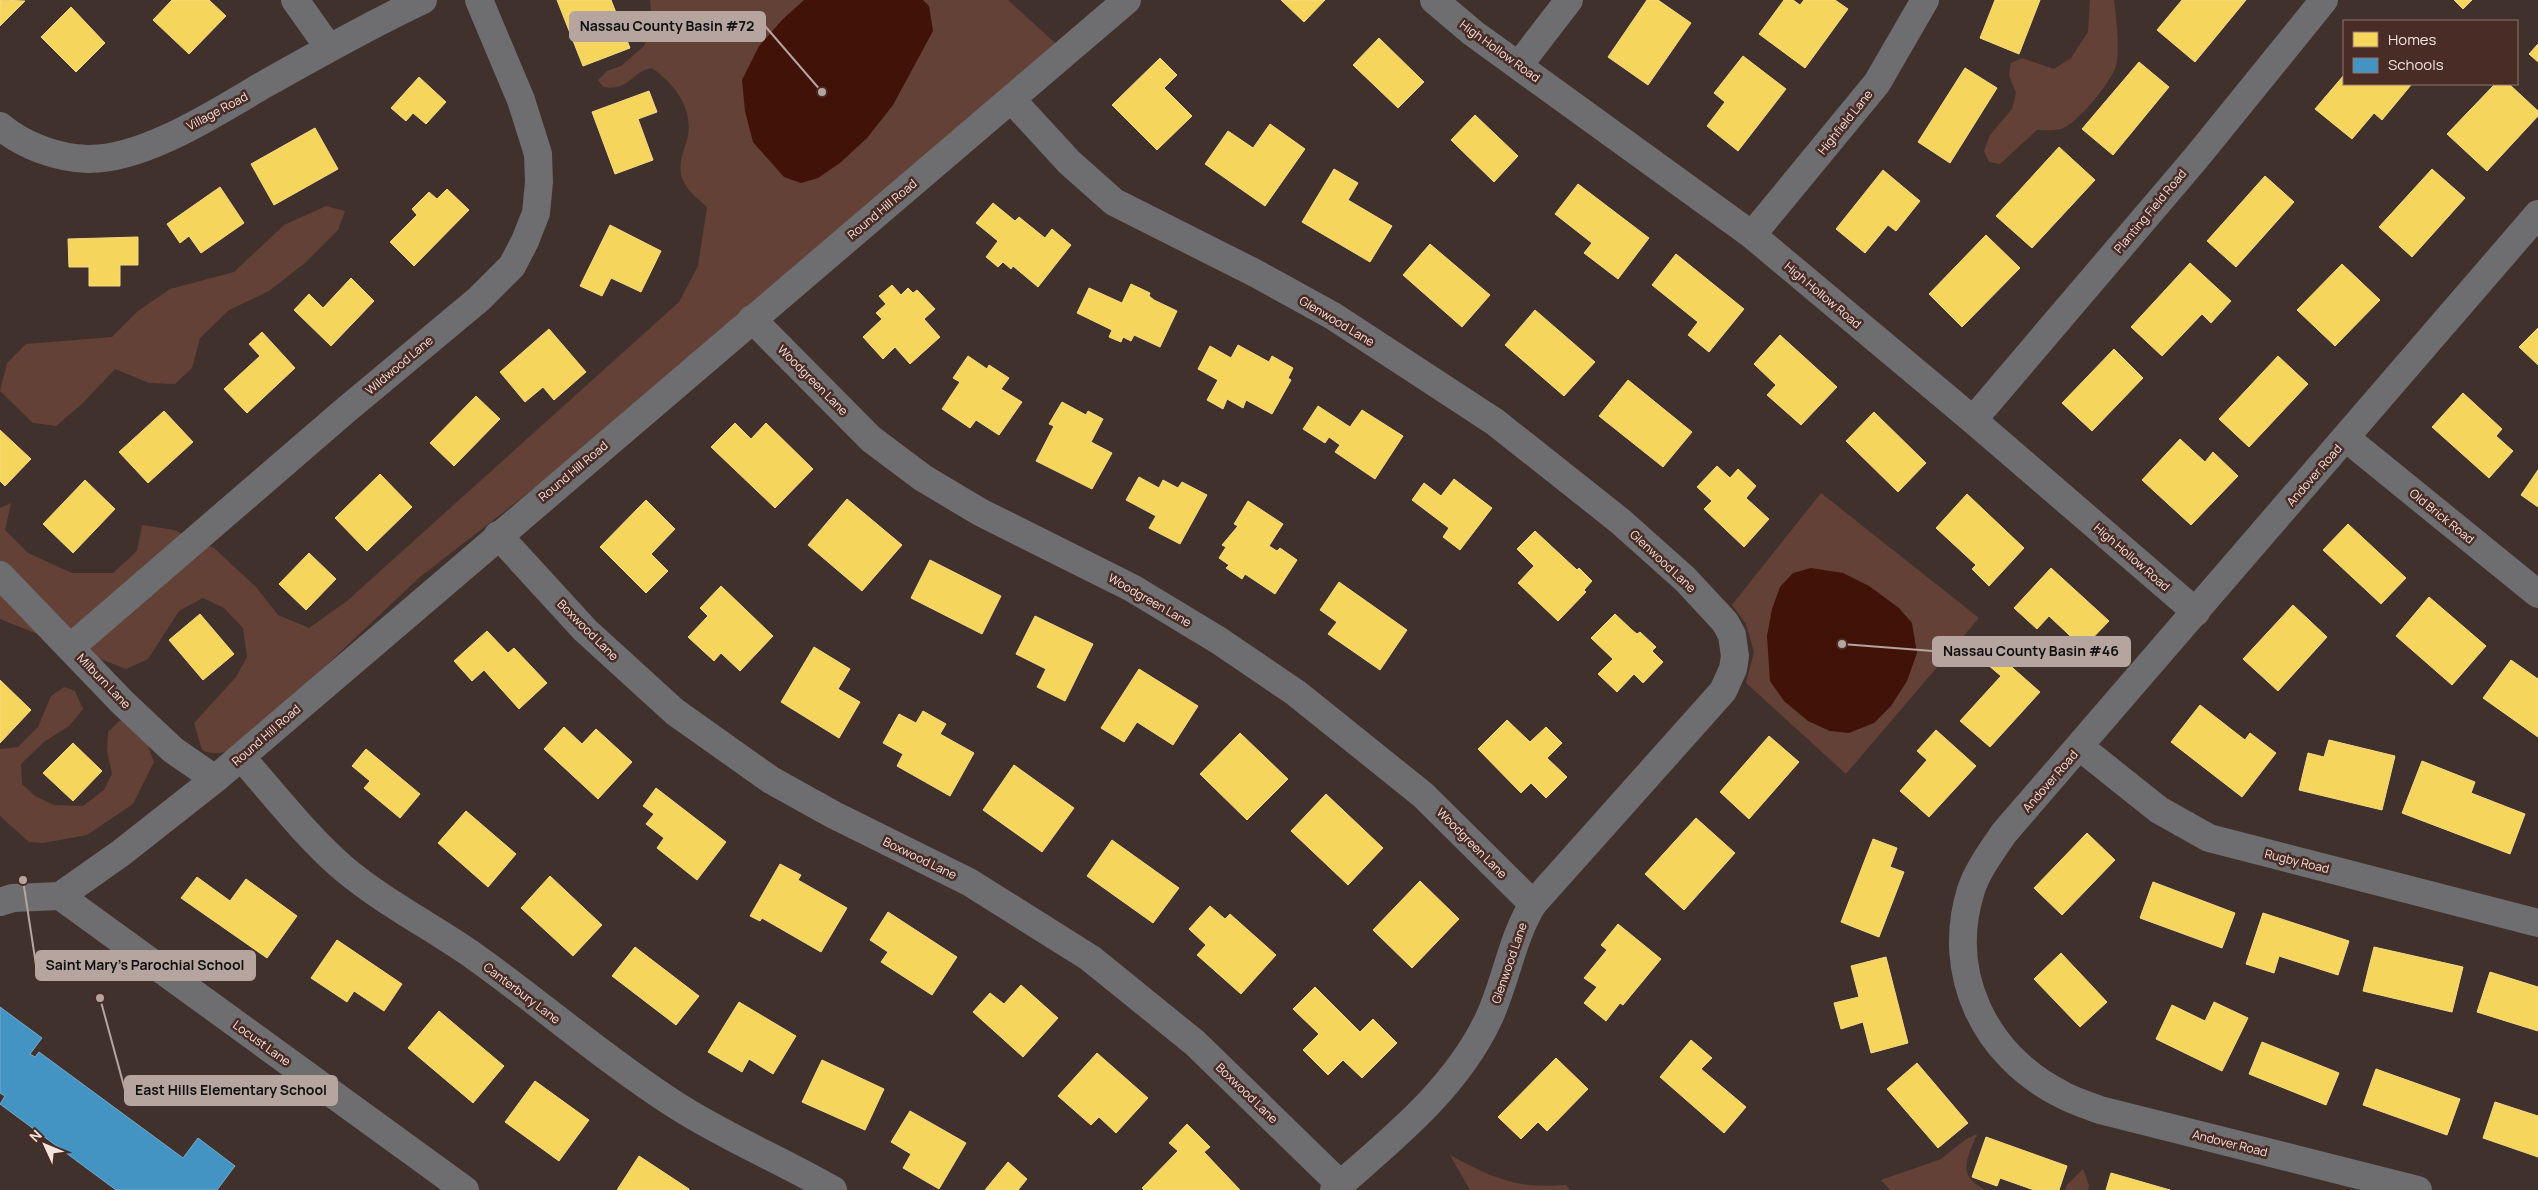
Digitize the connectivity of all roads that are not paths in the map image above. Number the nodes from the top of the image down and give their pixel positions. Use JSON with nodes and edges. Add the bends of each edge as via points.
{"nodes":[{"id":1,"x":295,"y":0,"type":"edge"},
{"id":2,"x":423,"y":0,"type":"edge"},
{"id":3,"x":479,"y":0,"type":"edge"},
{"id":4,"x":1127,"y":0,"type":"edge"},
{"id":5,"x":1434,"y":0,"type":"edge"},
{"id":6,"x":1569,"y":0,"type":"edge"},
{"id":7,"x":1925,"y":0,"type":"edge"},
{"id":8,"x":2324,"y":0,"type":"edge"},
{"id":9,"x":329,"y":48,"type":"junction"},
{"id":10,"x":1519,"y":65,"type":"junction"},
{"id":11,"x":1012,"y":100,"type":"junction"},
{"id":12,"x":0,"y":126,"type":"edge"},
{"id":13,"x":2538,"y":214,"type":"edge"},
{"id":14,"x":1752,"y":235,"type":"junction"},
{"id":15,"x":752,"y":319,"type":"junction"},
{"id":16,"x":1973,"y":420,"type":"junction"},
{"id":17,"x":2346,"y":438,"type":"junction"},
{"id":18,"x":498,"y":535,"type":"junction"},
{"id":19,"x":0,"y":575,"type":"edge"},
{"id":20,"x":2538,"y":594,"type":"edge"},
{"id":21,"x":2196,"y":612,"type":"junction"},
{"id":22,"x":71,"y":647,"type":"junction"},
{"id":23,"x":2080,"y":747,"type":"junction"},
{"id":24,"x":241,"y":757,"type":"junction"},
{"id":25,"x":215,"y":779,"type":"junction"},
{"id":26,"x":60,"y":896,"type":"junction"},
{"id":27,"x":0,"y":902,"type":"edge"},
{"id":28,"x":1533,"y":904,"type":"junction"},
{"id":29,"x":2538,"y":923,"type":"edge"},
{"id":30,"x":1337,"y":1187,"type":"edge"},
{"id":31,"x":465,"y":1190,"type":"edge"},
{"id":32,"x":833,"y":1190,"type":"edge"},
{"id":33,"x":2418,"y":1190,"type":"edge"}],
"edges":[{"from":1,"to":9,"type":"street"},
{"from":2,"to":9,"type":"street","name":"Village Road"},
{"from":3,"to":22,"type":"street","name":"Wildwood Lane","via":[[521,100],[538,154],[536,213],[512,266],[479,299],[346,409]]},
{"from":4,"to":11,"type":"street","name":"Round Hill Road"},
{"from":5,"to":10,"type":"street","name":"High Hollow Road","via":[[1473,33]]},
{"from":6,"to":10,"type":"street"},
{"from":7,"to":14,"type":"street","name":"Highfield Lane","via":[[1877,83]]},
{"from":8,"to":16,"type":"street","name":"Planting Field Road","via":[[2196,158]]},
{"from":9,"to":12,"type":"street","name":"Village Road","via":[[194,124],[131,152],[88,159],[49,153],[22,141]]},
{"from":10,"to":14,"type":"street","name":"High Hollow Road"},
{"from":11,"to":15,"type":"street","name":"Round Hill Road"},
{"from":11,"to":28,"type":"street","name":"Glenwood Lane","via":[[1068,162],[1114,202],[1333,316],[1495,422],[1620,520],[1685,580],[1724,622],[1732,635],[1735,656],[1723,691]]},
{"from":13,"to":17,"type":"street","name":"Andover Road"},
{"from":14,"to":16,"type":"street","name":"High Hollow Road"},
{"from":15,"to":18,"type":"street","name":"Round Hill Road"},
{"from":15,"to":28,"type":"street","name":"Woodgreen Lane","via":[[871,439],[922,478],[980,512],[1132,588],[1218,640],[1296,693],[1423,795]]},
{"from":16,"to":21,"type":"street","name":"High Hollow Road"},
{"from":17,"to":20,"type":"street","name":"Old Brick Road"},
{"from":17,"to":21,"type":"street","name":"Andover Road"},
{"from":18,"to":24,"type":"street","name":"Round Hill Road"},
{"from":18,"to":30,"type":"street","name":"Boxwood Lane","via":[[586,630],[675,712],[771,780],[834,816],[969,882],[1090,958],[1195,1043]]},
{"from":19,"to":22,"type":"street","name":"Milburn Lane"},
{"from":21,"to":23,"type":"street","name":"Andover Road"},
{"from":22,"to":25,"type":"street","name":"Milburn Lane","via":[[173,750]]},
{"from":23,"to":29,"type":"street","name":"Rugby Road","via":[[2159,810],[2210,838]]},
{"from":23,"to":33,"type":"street","name":"Andover Road","via":[[2004,834],[1972,888],[1963,922],[1962,959],[1977,1011],[1998,1043],[2030,1074],[2061,1094],[2100,1110]]},
{"from":24,"to":25,"type":"street","name":"Round Hill Road"},
{"from":24,"to":32,"type":"street","name":"Canterbury Lane","via":[[332,857],[358,879],[472,955],[597,1051],[675,1104],[750,1148],[803,1172]]},
{"from":25,"to":26,"type":"street","name":"Round Hill Road"},
{"from":26,"to":27,"type":"street","via":[[13,898]]},
{"from":26,"to":31,"type":"street","name":"Locust Lane"},
{"from":28,"to":30,"type":"street","name":"Glenwood Lane","via":[[1525,916],[1488,1020],[1467,1054],[1431,1100],[1394,1138]]}]}
